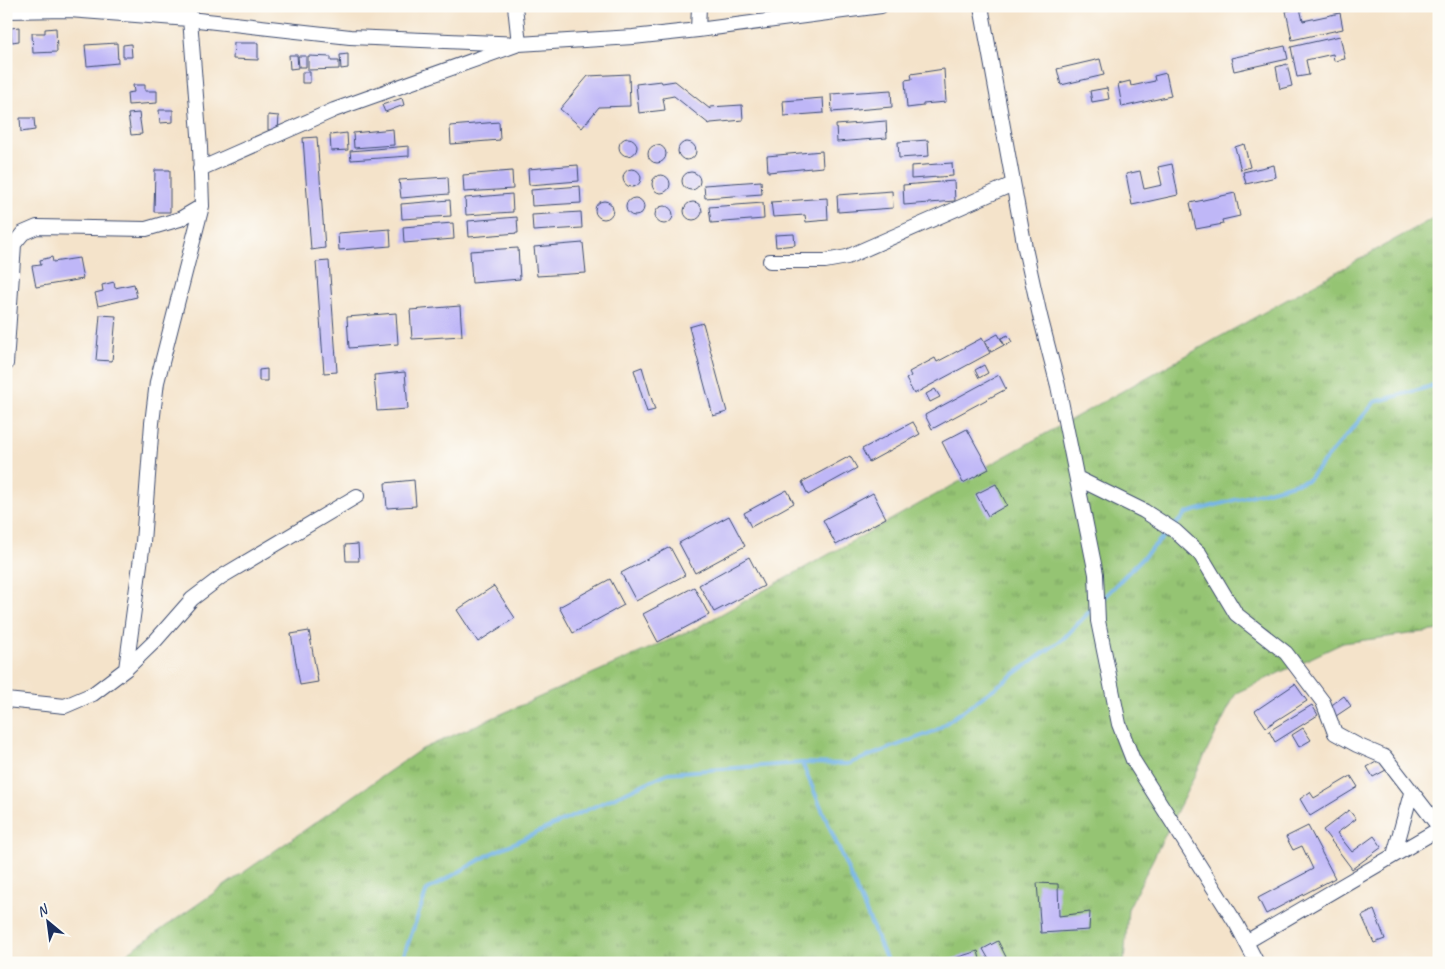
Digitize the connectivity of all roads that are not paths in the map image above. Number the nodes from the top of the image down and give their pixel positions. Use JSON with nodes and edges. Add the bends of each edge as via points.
{"nodes":[{"id":1,"x":515,"y":6,"type":"edge"},
{"id":2,"x":698,"y":6,"type":"edge"},
{"id":3,"x":881,"y":6,"type":"edge"},
{"id":4,"x":981,"y":6,"type":"edge"},
{"id":5,"x":6,"y":11,"type":"edge"},
{"id":6,"x":189,"y":13,"type":"edge"},
{"id":7,"x":698,"y":30,"type":"junction"},
{"id":8,"x":519,"y":44,"type":"junction"},
{"id":9,"x":200,"y":169,"type":"junction"},
{"id":10,"x":1013,"y":184,"type":"junction"},
{"id":11,"x":202,"y":206,"type":"junction"},
{"id":12,"x":6,"y":233,"type":"edge"},
{"id":13,"x":23,"y":233,"type":"junction"},
{"id":14,"x":770,"y":260,"type":"dead end"},
{"id":15,"x":6,"y":364,"type":"edge"},
{"id":16,"x":1077,"y":478,"type":"junction"},
{"id":17,"x":357,"y":496,"type":"dead end"},
{"id":18,"x":126,"y":669,"type":"junction"},
{"id":19,"x":6,"y":700,"type":"edge"},
{"id":20,"x":1411,"y":793,"type":"junction"},
{"id":21,"x":1439,"y":828,"type":"edge"},
{"id":22,"x":1394,"y":855,"type":"junction"},
{"id":23,"x":1246,"y":942,"type":"junction"},
{"id":24,"x":1257,"y":963,"type":"edge"}],
"edges":[{"from":1,"to":8,"type":"street"},
{"from":2,"to":7,"type":"street"},
{"from":3,"to":7,"type":"street"},
{"from":4,"to":10,"type":"street"},
{"from":5,"to":6,"type":"street"},
{"from":6,"to":8,"type":"street","via":[[350,37]]},
{"from":6,"to":9,"type":"street"},
{"from":7,"to":8,"type":"street"},
{"from":8,"to":9,"type":"street","via":[[334,110]]},
{"from":9,"to":11,"type":"street"},
{"from":10,"to":14,"type":"street","via":[[847,257],[825,261]]},
{"from":10,"to":16,"type":"street"},
{"from":11,"to":13,"type":"street","via":[[180,219],[146,229],[37,227]]},
{"from":11,"to":18,"type":"street","via":[[157,382],[143,542]]},
{"from":12,"to":13,"type":"street"},
{"from":13,"to":15,"type":"street","via":[[14,244]]},
{"from":16,"to":20,"type":"street","via":[[1144,511],[1175,531],[1200,554],[1236,614],[1286,653],[1323,702],[1335,733],[1384,757]]},
{"from":16,"to":23,"type":"street","via":[[1096,574],[1098,621],[1119,724],[1133,760]]},
{"from":17,"to":18,"type":"street","via":[[221,577],[192,599]]},
{"from":18,"to":19,"type":"street","via":[[93,694],[65,706]]},
{"from":20,"to":21,"type":"street"},
{"from":20,"to":22,"type":"street"},
{"from":21,"to":22,"type":"street"},
{"from":22,"to":23,"type":"street"},
{"from":23,"to":24,"type":"street"}]}
